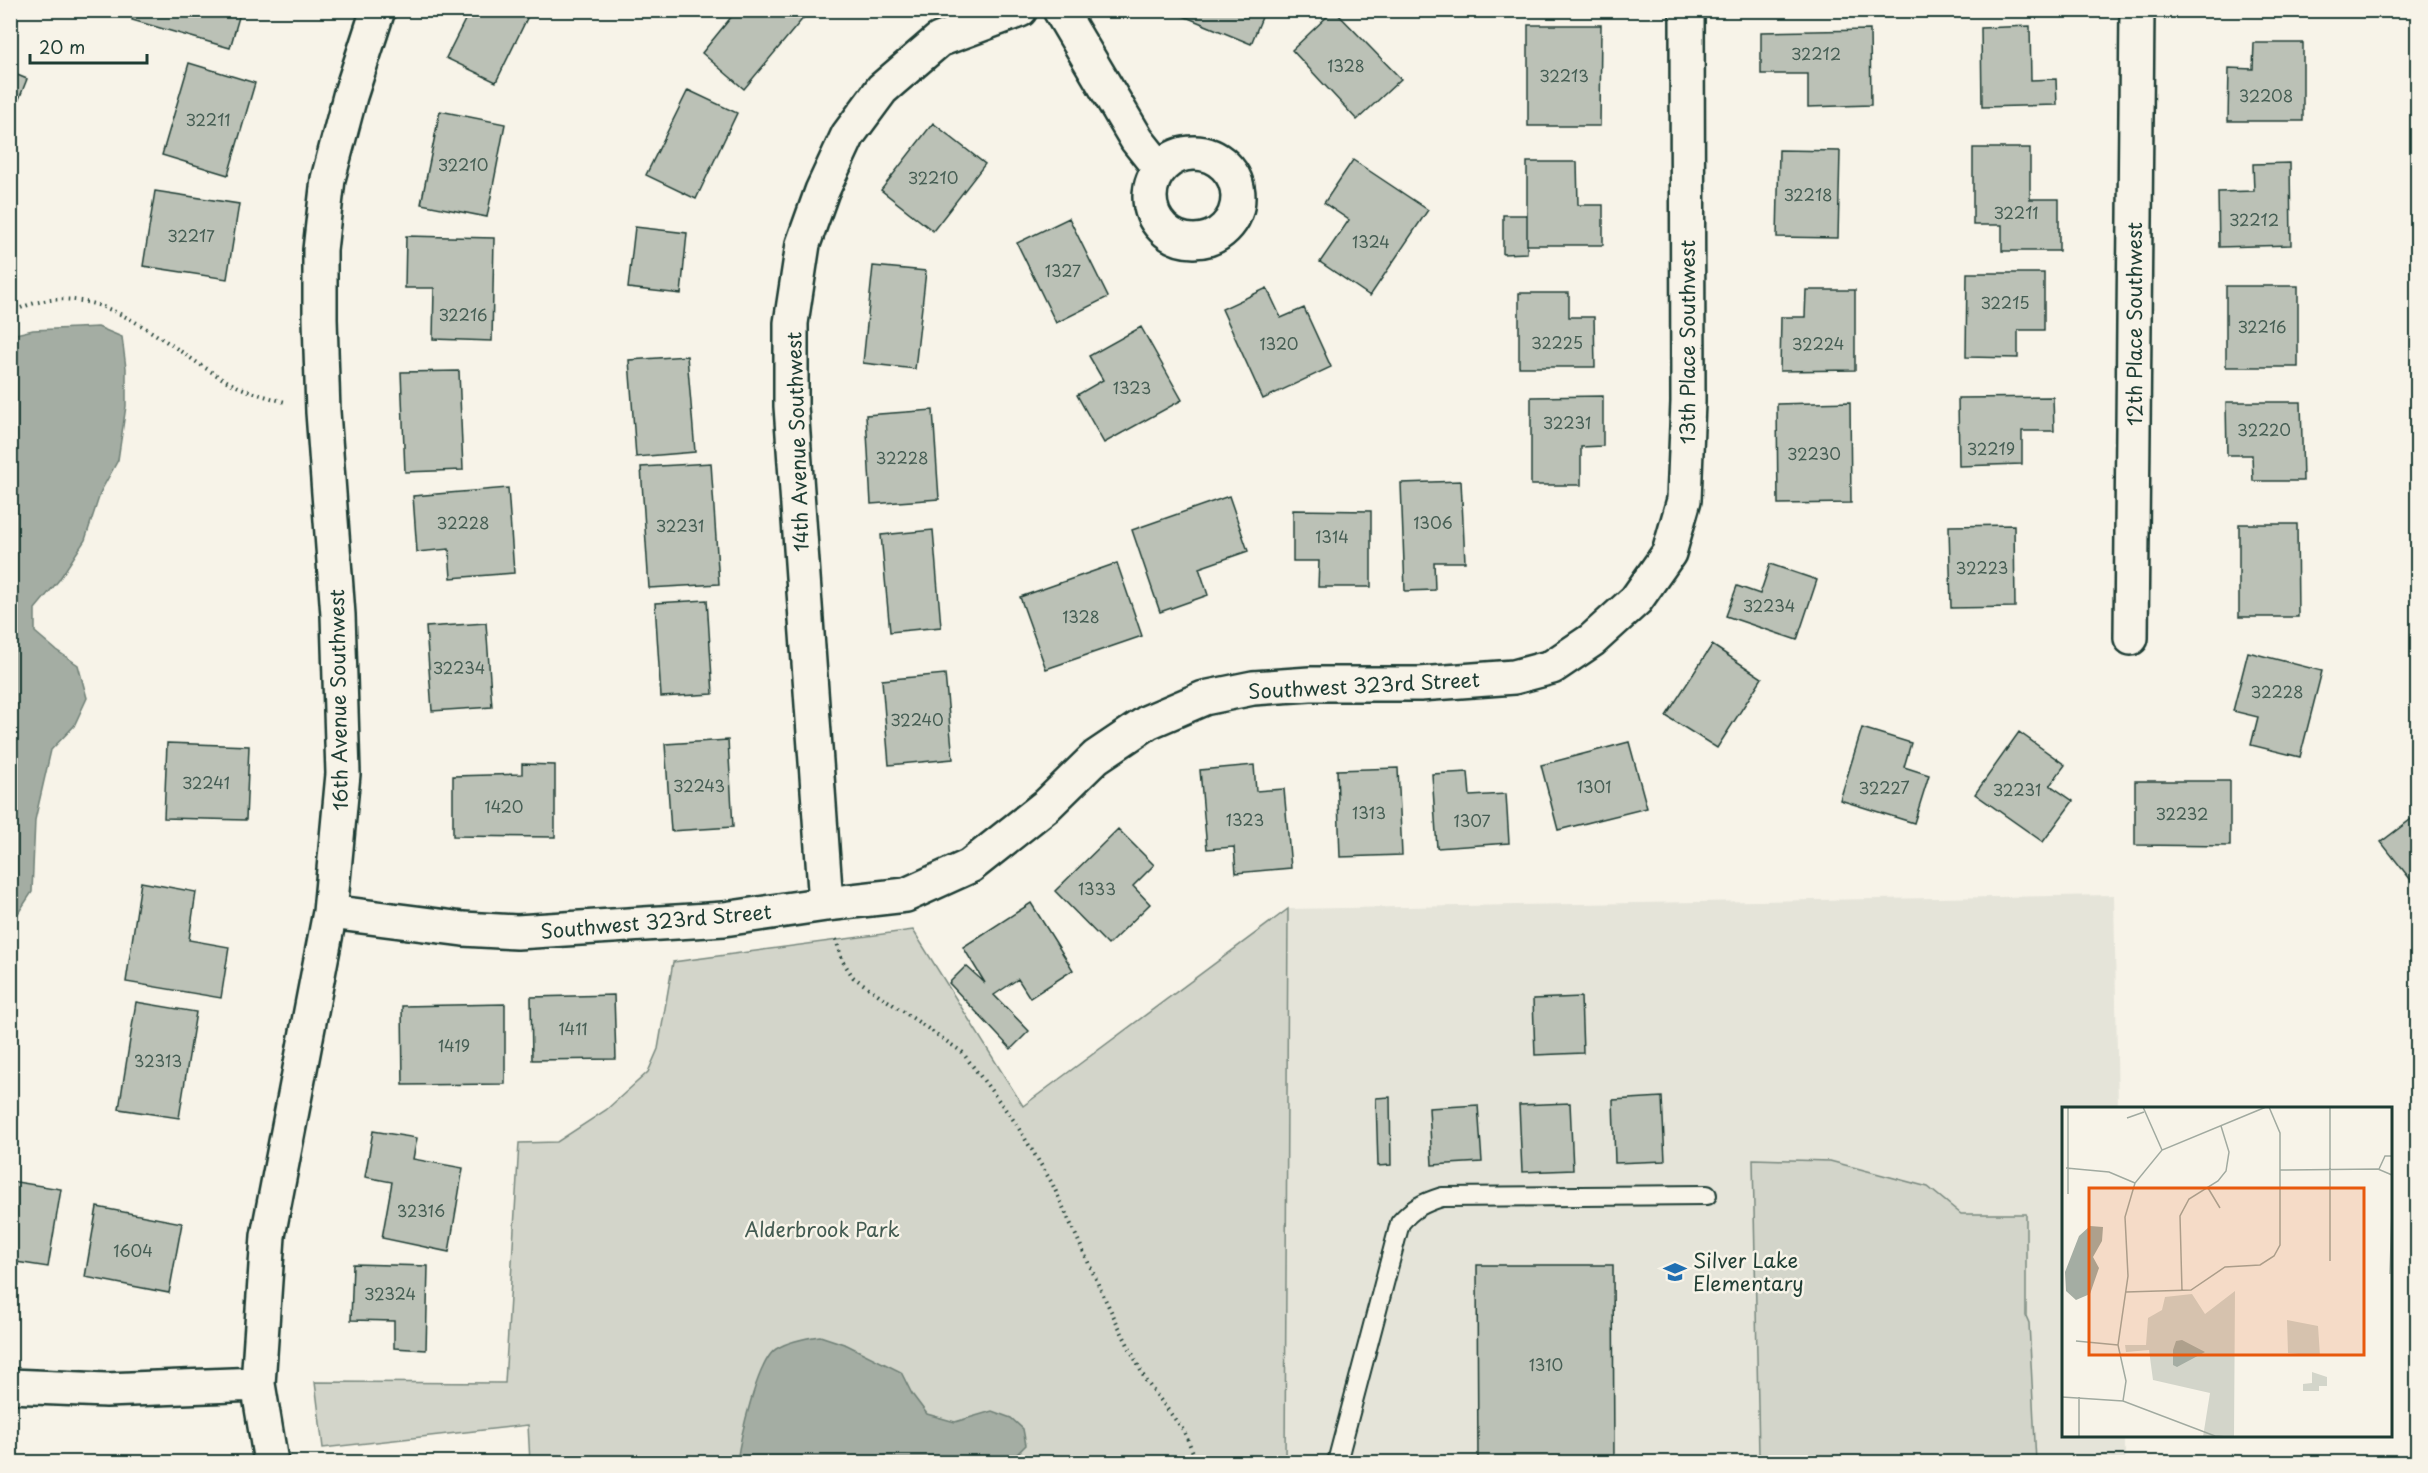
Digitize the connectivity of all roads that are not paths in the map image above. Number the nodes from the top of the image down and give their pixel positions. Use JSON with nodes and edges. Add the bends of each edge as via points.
{"nodes":[{"id":1,"x":378,"y":10,"type":"edge"},
{"id":2,"x":1020,"y":10,"type":"edge"},
{"id":3,"x":1060,"y":10,"type":"edge"},
{"id":4,"x":1688,"y":10,"type":"edge"},
{"id":5,"x":2137,"y":10,"type":"edge"},
{"id":6,"x":1160,"y":169,"type":"dead end"},
{"id":7,"x":2131,"y":638,"type":"dead end"},
{"id":8,"x":1592,"y":640,"type":"joint"},
{"id":9,"x":826,"y":904,"type":"junction"},
{"id":10,"x":330,"y":912,"type":"junction"},
{"id":11,"x":1707,"y":1196,"type":"dead end"},
{"id":12,"x":258,"y":1384,"type":"junction"},
{"id":13,"x":10,"y":1386,"type":"edge"},
{"id":14,"x":272,"y":1462,"type":"edge"},
{"id":15,"x":1337,"y":1462,"type":"edge"}],
"edges":[{"from":1,"to":10,"type":"street","name":"16th Avenue Southwest","via":[[328,179],[320,250],[323,412],[338,615],[343,774]]},
{"from":2,"to":9,"type":"street","name":"14th Avenue Southwest","via":[[939,40],[882,89],[848,135],[803,244],[792,323],[792,406]]},
{"from":3,"to":6,"type":"street","via":[[1137,141]]},
{"from":4,"to":8,"type":"street","name":"13th Place Southwest","via":[[1688,402],[1684,500],[1670,553],[1636,600]]},
{"from":5,"to":7,"type":"street","name":"12th Place Southwest"},
{"from":8,"to":9,"type":"street","name":"Southwest 323rd Street","via":[[1552,667],[1514,677],[1420,684],[1310,684],[1253,688],[1204,698],[1148,722],[1096,757],[1047,805],[970,866],[906,896]]},
{"from":9,"to":10,"type":"street","name":"Southwest 323rd Street","via":[[724,919],[517,932]]},
{"from":10,"to":12,"type":"street","name":"16th Avenue Southwest","via":[[268,1236]]},
{"from":11,"to":15,"type":"lane","via":[[1442,1197],[1411,1210],[1400,1223]]},
{"from":12,"to":13,"type":"street","via":[[106,1390]]},
{"from":12,"to":14,"type":"street","name":"16th Avenue Southwest"}]}
